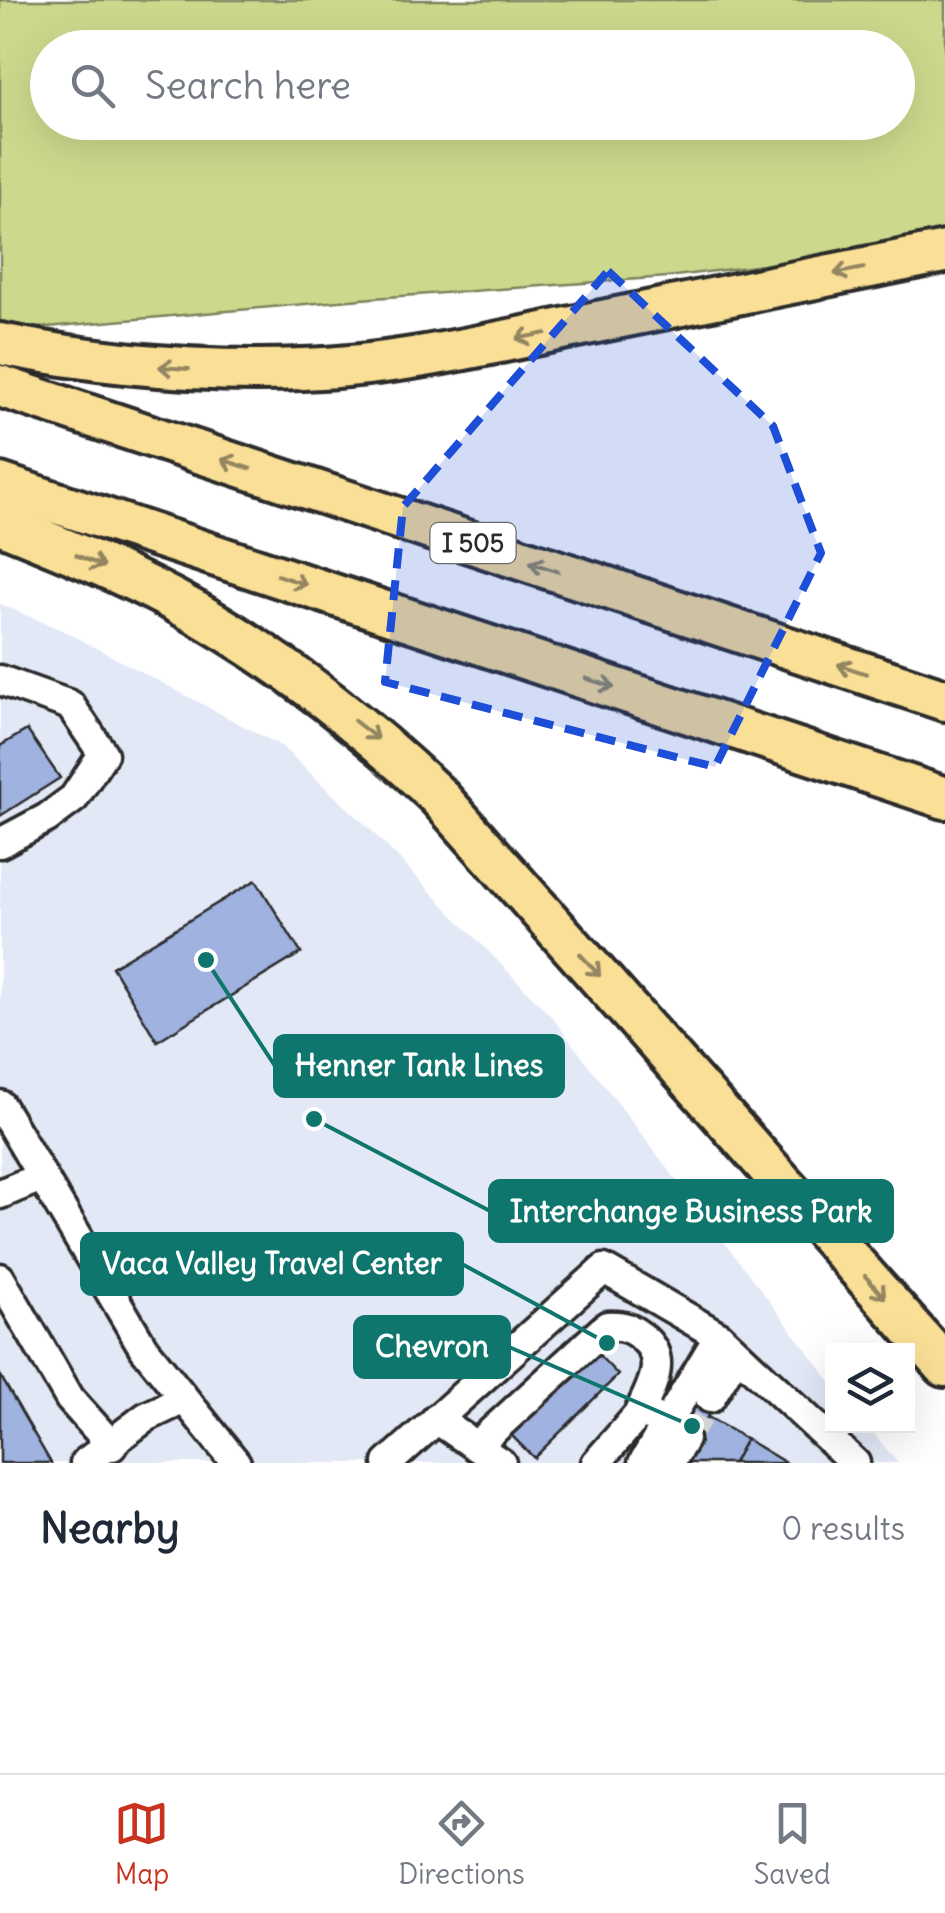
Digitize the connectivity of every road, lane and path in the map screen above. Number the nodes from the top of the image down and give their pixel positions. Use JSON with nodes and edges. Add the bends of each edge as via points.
{"nodes":[{"id":1,"x":945,"y":252,"type":"edge"},
{"id":2,"x":0,"y":344,"type":"edge"},
{"id":3,"x":0,"y":386,"type":"edge"},
{"id":4,"x":0,"y":484,"type":"edge"},
{"id":5,"x":0,"y":523,"type":"edge"},
{"id":6,"x":0,"y":680,"type":"edge"},
{"id":7,"x":945,"y":700,"type":"edge"},
{"id":8,"x":945,"y":798,"type":"edge"},
{"id":9,"x":0,"y":843,"type":"edge"},
{"id":10,"x":0,"y":1104,"type":"edge"},
{"id":11,"x":41,"y":1178,"type":"junction"},
{"id":12,"x":0,"y":1194,"type":"edge"},
{"id":13,"x":0,"y":1278,"type":"edge"},
{"id":14,"x":728,"y":1345,"type":"junction"},
{"id":15,"x":945,"y":1366,"type":"edge"},
{"id":16,"x":710,"y":1398,"type":"tunnel mouth"},
{"id":17,"x":184,"y":1399,"type":"junction"},
{"id":18,"x":638,"y":1415,"type":"junction"},
{"id":19,"x":436,"y":1419,"type":"junction"},
{"id":20,"x":675,"y":1440,"type":"edge"},
{"id":21,"x":112,"y":1446,"type":"junction"},
{"id":22,"x":476,"y":1446,"type":"junction"},
{"id":23,"x":86,"y":1463,"type":"edge"},
{"id":24,"x":236,"y":1463,"type":"edge"},
{"id":25,"x":388,"y":1463,"type":"edge"},
{"id":26,"x":500,"y":1463,"type":"edge"},
{"id":27,"x":596,"y":1463,"type":"edge"},
{"id":28,"x":644,"y":1463,"type":"edge"},
{"id":29,"x":855,"y":1463,"type":"edge"}],
"edges":[{"from":1,"to":2,"type":"highway","one_way":true,"via":[[387,362],[210,370]]},
{"from":7,"to":3,"type":"highway","number":"I 505","one_way":true},
{"from":4,"to":8,"type":"highway","one_way":true},
{"from":5,"to":15,"type":"highway","one_way":true,"via":[[188,608],[303,681],[382,742],[438,796]]},
{"from":6,"to":9,"type":"street","via":[[70,705],[103,754],[74,798]]},
{"from":10,"to":11,"type":"street"},
{"from":11,"to":12,"type":"street"},
{"from":11,"to":17,"type":"street","via":[[143,1347]]},
{"from":13,"to":21,"type":"street","via":[[70,1399]]},
{"from":14,"to":16,"type":"street"},
{"from":14,"to":19,"type":"street","via":[[604,1269]]},
{"from":14,"to":20,"type":"street"},
{"from":14,"to":29,"type":"street"},
{"from":17,"to":21,"type":"street","via":[[146,1417]]},
{"from":17,"to":24,"type":"street"},
{"from":18,"to":20,"type":"street"},
{"from":18,"to":22,"type":"street","via":[[658,1363],[654,1348],[629,1328],[607,1326]]},
{"from":18,"to":27,"type":"street"},
{"from":19,"to":22,"type":"street"},
{"from":19,"to":25,"type":"street"},
{"from":20,"to":28,"type":"street"},
{"from":21,"to":23,"type":"street"},
{"from":22,"to":26,"type":"street"}]}
